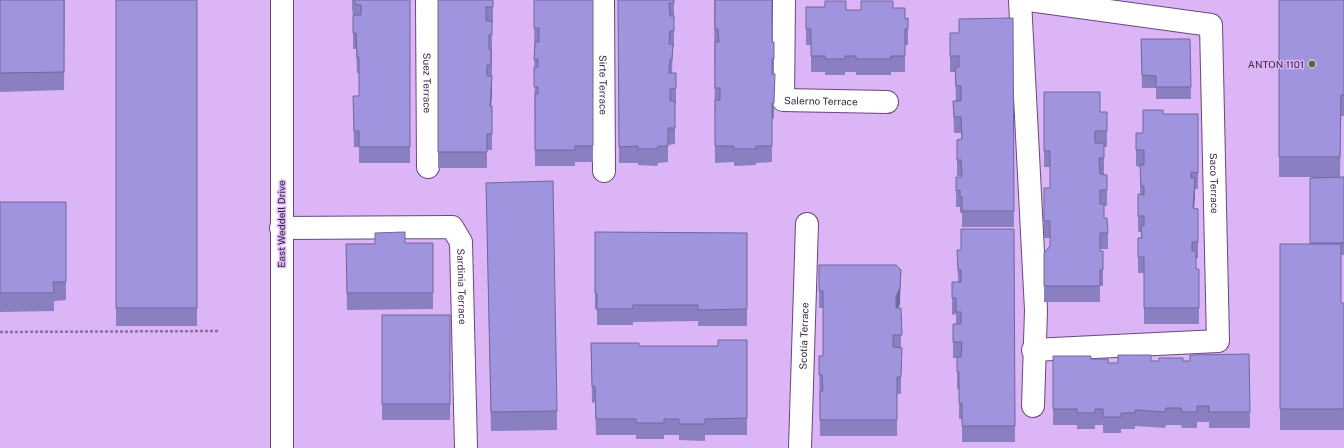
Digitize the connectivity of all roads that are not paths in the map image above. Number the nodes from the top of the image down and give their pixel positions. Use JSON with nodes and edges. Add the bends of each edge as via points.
{"nodes":[{"id":1,"x":282,"y":0,"type":"edge"},
{"id":2,"x":428,"y":0,"type":"edge"},
{"id":3,"x":603,"y":0,"type":"edge"},
{"id":4,"x":784,"y":0,"type":"edge"},
{"id":5,"x":1020,"y":0,"type":"edge"},
{"id":6,"x":1030,"y":0,"type":"edge"},
{"id":7,"x":887,"y":102,"type":"dead end"},
{"id":8,"x":428,"y":167,"type":"dead end"},
{"id":9,"x":604,"y":171,"type":"dead end"},
{"id":10,"x":807,"y":224,"type":"dead end"},
{"id":11,"x":281,"y":228,"type":"junction"},
{"id":12,"x":1033,"y":350,"type":"junction"},
{"id":13,"x":1033,"y":406,"type":"dead end"},
{"id":14,"x":282,"y":448,"type":"edge"},
{"id":15,"x":466,"y":448,"type":"edge"},
{"id":16,"x":800,"y":448,"type":"edge"}],
"edges":[{"from":1,"to":11,"type":"street","name":"East Weddell Drive"},
{"from":2,"to":8,"type":"street","name":"Suez Terrace"},
{"from":3,"to":9,"type":"street","name":"Sirte Terrace"},
{"from":4,"to":7,"type":"street","name":"Salerno Terrace","via":[[783,100]]},
{"from":5,"to":12,"type":"street","via":[[1036,310]]},
{"from":6,"to":12,"type":"street","name":"Saco Terrace","via":[[1211,25],[1218,341]]},
{"from":10,"to":16,"type":"street","name":"Scotia Terrace"},
{"from":11,"to":14,"type":"street","name":"East Weddell Drive"},
{"from":11,"to":15,"type":"street","name":"Sardinia Terrace","via":[[452,227],[461,242]]},
{"from":12,"to":13,"type":"street"}]}
